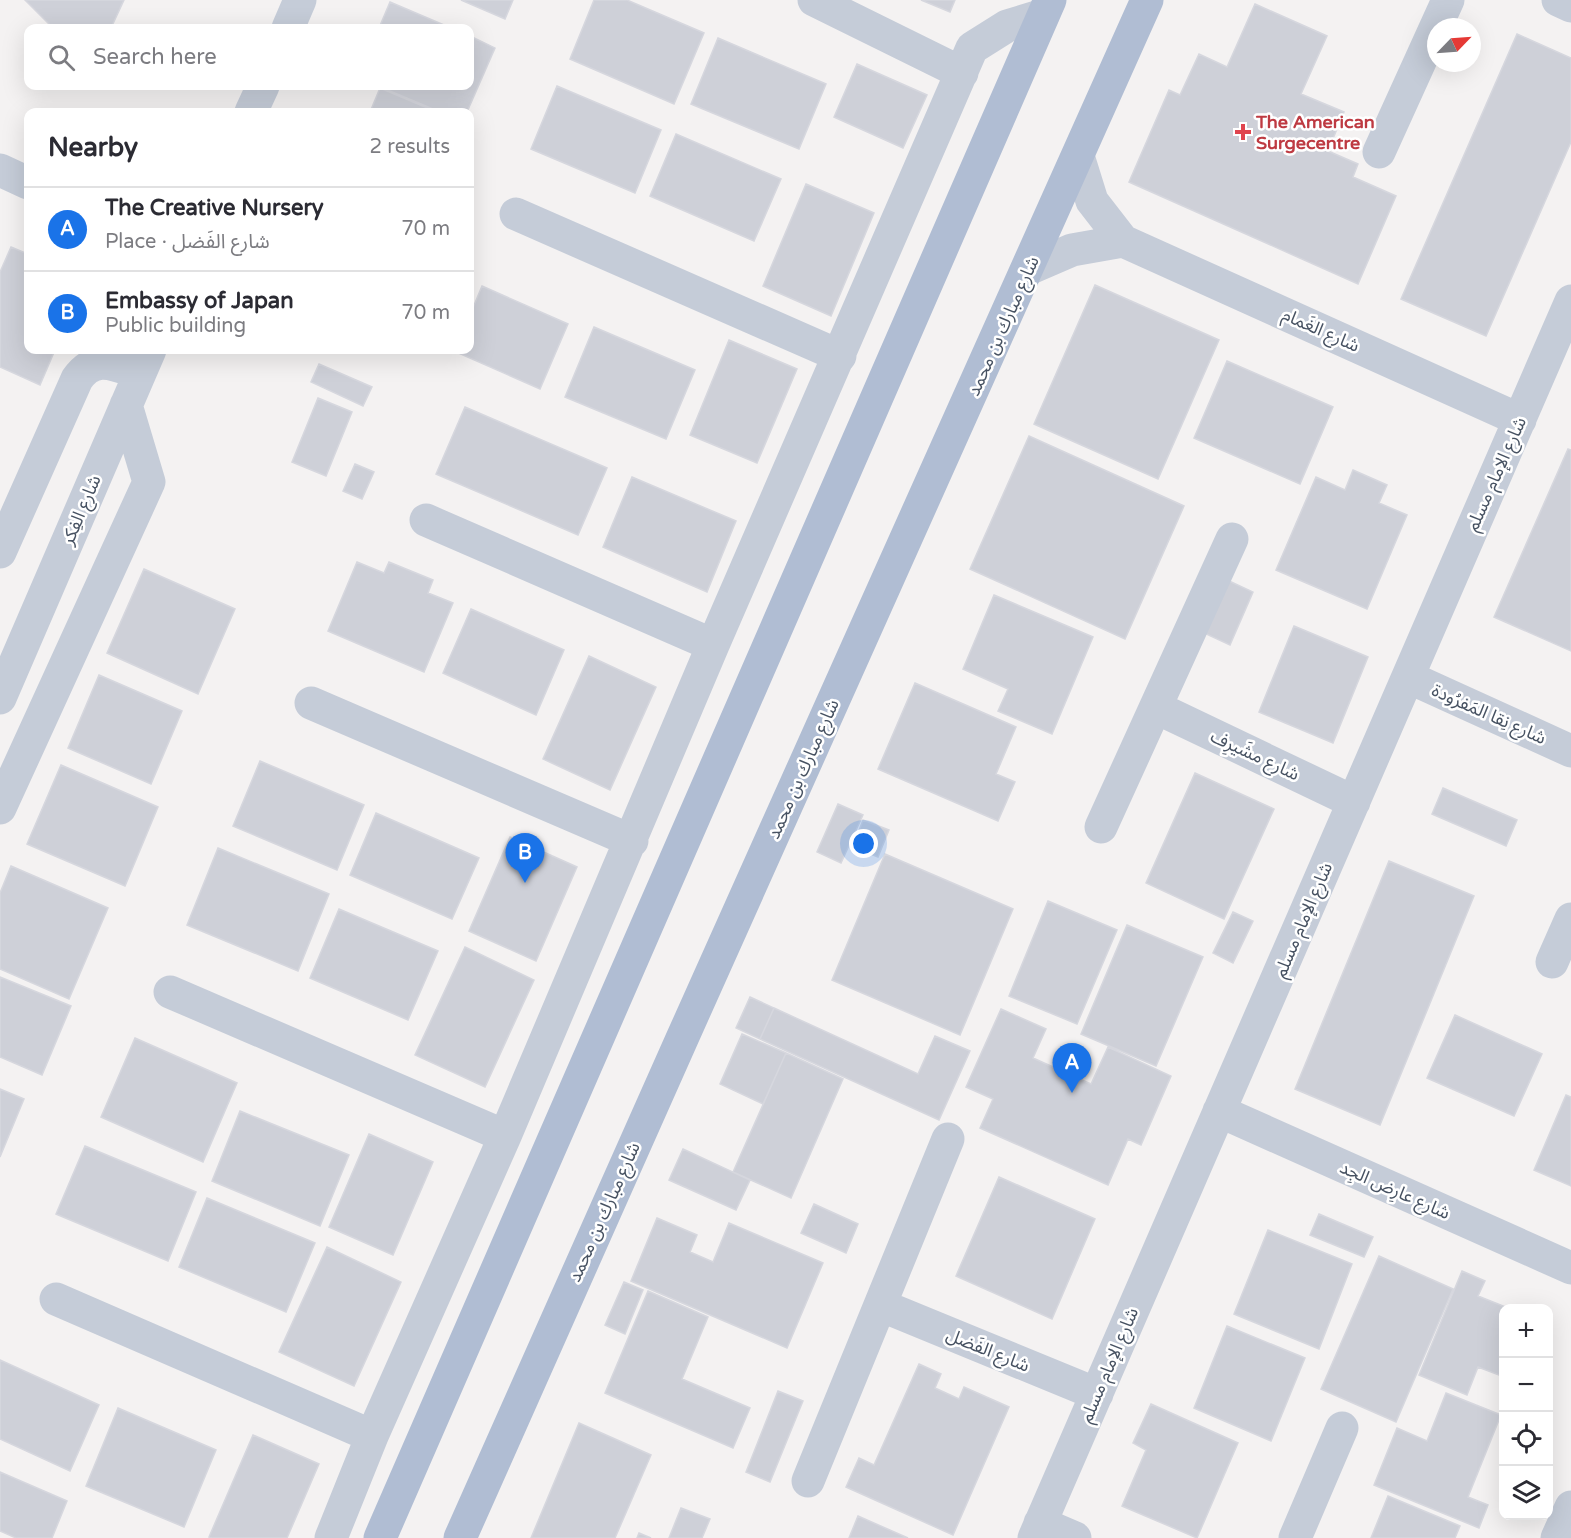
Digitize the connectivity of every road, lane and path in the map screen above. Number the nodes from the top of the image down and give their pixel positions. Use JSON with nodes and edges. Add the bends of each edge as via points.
{"nodes":[{"id":1,"x":300,"y":0,"type":"edge"},
{"id":2,"x":814,"y":0,"type":"edge"},
{"id":3,"x":1147,"y":0,"type":"edge"},
{"id":4,"x":1448,"y":0,"type":"edge"},
{"id":5,"x":1558,"y":0,"type":"edge"},
{"id":6,"x":1571,"y":6,"type":"edge"},
{"id":7,"x":1047,"y":8,"type":"edge"},
{"id":8,"x":290,"y":24,"type":"edge"},
{"id":9,"x":962,"y":73,"type":"junction"},
{"id":10,"x":261,"y":90,"type":"edge"},
{"id":11,"x":253,"y":108,"type":"edge"},
{"id":12,"x":1379,"y":152,"type":"dead end"},
{"id":13,"x":1078,"y":156,"type":"junction"},
{"id":14,"x":0,"y":170,"type":"edge"},
{"id":15,"x":24,"y":181,"type":"edge"},
{"id":16,"x":516,"y":214,"type":"dead end"},
{"id":17,"x":1123,"y":241,"type":"junction"},
{"id":18,"x":1028,"y":269,"type":"junction"},
{"id":19,"x":1571,"y":301,"type":"edge"},
{"id":20,"x":840,"y":356,"type":"junction"},
{"id":21,"x":145,"y":361,"type":"edge"},
{"id":22,"x":126,"y":405,"type":"junction"},
{"id":23,"x":1520,"y":420,"type":"junction"},
{"id":24,"x":426,"y":520,"type":"dead end"},
{"id":25,"x":1232,"y":539,"type":"dead end"},
{"id":26,"x":0,"y":552,"type":"edge"},
{"id":27,"x":11,"y":642,"type":"edge"},
{"id":28,"x":713,"y":645,"type":"junction"},
{"id":29,"x":1408,"y":677,"type":"junction"},
{"id":30,"x":0,"y":698,"type":"edge"},
{"id":31,"x":311,"y":703,"type":"dead end"},
{"id":32,"x":1157,"y":708,"type":"junction"},
{"id":33,"x":1571,"y":750,"type":"edge"},
{"id":34,"x":1354,"y":802,"type":"junction"},
{"id":35,"x":0,"y":807,"type":"edge"},
{"id":36,"x":1101,"y":827,"type":"dead end"},
{"id":37,"x":632,"y":841,"type":"junction"},
{"id":38,"x":1571,"y":919,"type":"edge"},
{"id":39,"x":1552,"y":962,"type":"dead end"},
{"id":40,"x":170,"y":992,"type":"dead end"},
{"id":41,"x":1219,"y":1112,"type":"junction"},
{"id":42,"x":505,"y":1136,"type":"junction"},
{"id":43,"x":948,"y":1139,"type":"dead end"},
{"id":44,"x":1571,"y":1268,"type":"edge"},
{"id":45,"x":56,"y":1299,"type":"dead end"},
{"id":46,"x":880,"y":1305,"type":"junction"},
{"id":47,"x":1097,"y":1394,"type":"junction"},
{"id":48,"x":1342,"y":1428,"type":"dead end"},
{"id":49,"x":372,"y":1436,"type":"junction"},
{"id":50,"x":808,"y":1481,"type":"dead end"},
{"id":51,"x":1571,"y":1507,"type":"edge"},
{"id":52,"x":471,"y":1529,"type":"edge"},
{"id":53,"x":1037,"y":1531,"type":"edge"},
{"id":54,"x":331,"y":1538,"type":"edge"},
{"id":55,"x":380,"y":1538,"type":"edge"},
{"id":56,"x":1075,"y":1538,"type":"edge"},
{"id":57,"x":1295,"y":1538,"type":"edge"},
{"id":58,"x":1557,"y":1538,"type":"edge"}],
"edges":[{"from":1,"to":8,"type":"street"},
{"from":2,"to":9,"type":"street"},
{"from":3,"to":13,"type":"main road","name":"شارع مبارك بن محمد"},
{"from":4,"to":12,"type":"street"},
{"from":5,"to":6,"type":"street"},
{"from":7,"to":9,"type":"street","via":[[972,48]]},
{"from":7,"to":55,"type":"main road"},
{"from":9,"to":20,"type":"street"},
{"from":10,"to":11,"type":"street"},
{"from":13,"to":17,"type":"street","name":"شارع الغَمام","via":[[1092,201]]},
{"from":13,"to":18,"type":"main road","name":"شارع مبارك بن محمد"},
{"from":14,"to":15,"type":"street"},
{"from":16,"to":20,"type":"street"},
{"from":17,"to":18,"type":"street","via":[[1072,250]]},
{"from":17,"to":23,"type":"street","name":"شارع الغَمام"},
{"from":18,"to":52,"type":"main road","name":"شارع مبارك بن محمد","via":[[598,1223]]},
{"from":19,"to":23,"type":"street","name":"شارع الإمام مسلم"},
{"from":20,"to":28,"type":"street"},
{"from":21,"to":22,"type":"street","name":"شارع الفِكر"},
{"from":21,"to":26,"type":"street","name":"شارع الفِكر","via":[[99,363],[82,371]]},
{"from":22,"to":27,"type":"street","name":"شارع الفِكر"},
{"from":22,"to":35,"type":"street","via":[[149,482]]},
{"from":23,"to":29,"type":"street","name":"شارع الإمام مسلم"},
{"from":24,"to":28,"type":"street"},
{"from":25,"to":32,"type":"street"},
{"from":27,"to":30,"type":"street","name":"شارع الفِكر"},
{"from":28,"to":37,"type":"street"},
{"from":29,"to":33,"type":"street","name":"شارع نِقا المَفرُودة"},
{"from":29,"to":34,"type":"street","name":"شارع الإمام مسلم"},
{"from":31,"to":37,"type":"street"},
{"from":32,"to":34,"type":"street","name":"شارع مشَيرِف"},
{"from":32,"to":36,"type":"street"},
{"from":34,"to":41,"type":"street","name":"شارع الإمام مسلم"},
{"from":37,"to":42,"type":"street"},
{"from":38,"to":39,"type":"street"},
{"from":40,"to":42,"type":"street"},
{"from":41,"to":44,"type":"street","name":"شارع عارِض الجِد"},
{"from":41,"to":47,"type":"street","name":"شارع الإمام مسلم"},
{"from":42,"to":49,"type":"street"},
{"from":43,"to":46,"type":"street"},
{"from":45,"to":49,"type":"street"},
{"from":46,"to":47,"type":"street","name":"شارع الفَضل"},
{"from":46,"to":50,"type":"street"},
{"from":47,"to":53,"type":"street","name":"شارع الإمام مسلم"},
{"from":48,"to":57,"type":"street"},
{"from":49,"to":54,"type":"street"},
{"from":51,"to":58,"type":"street"},
{"from":53,"to":56,"type":"street"}]}
